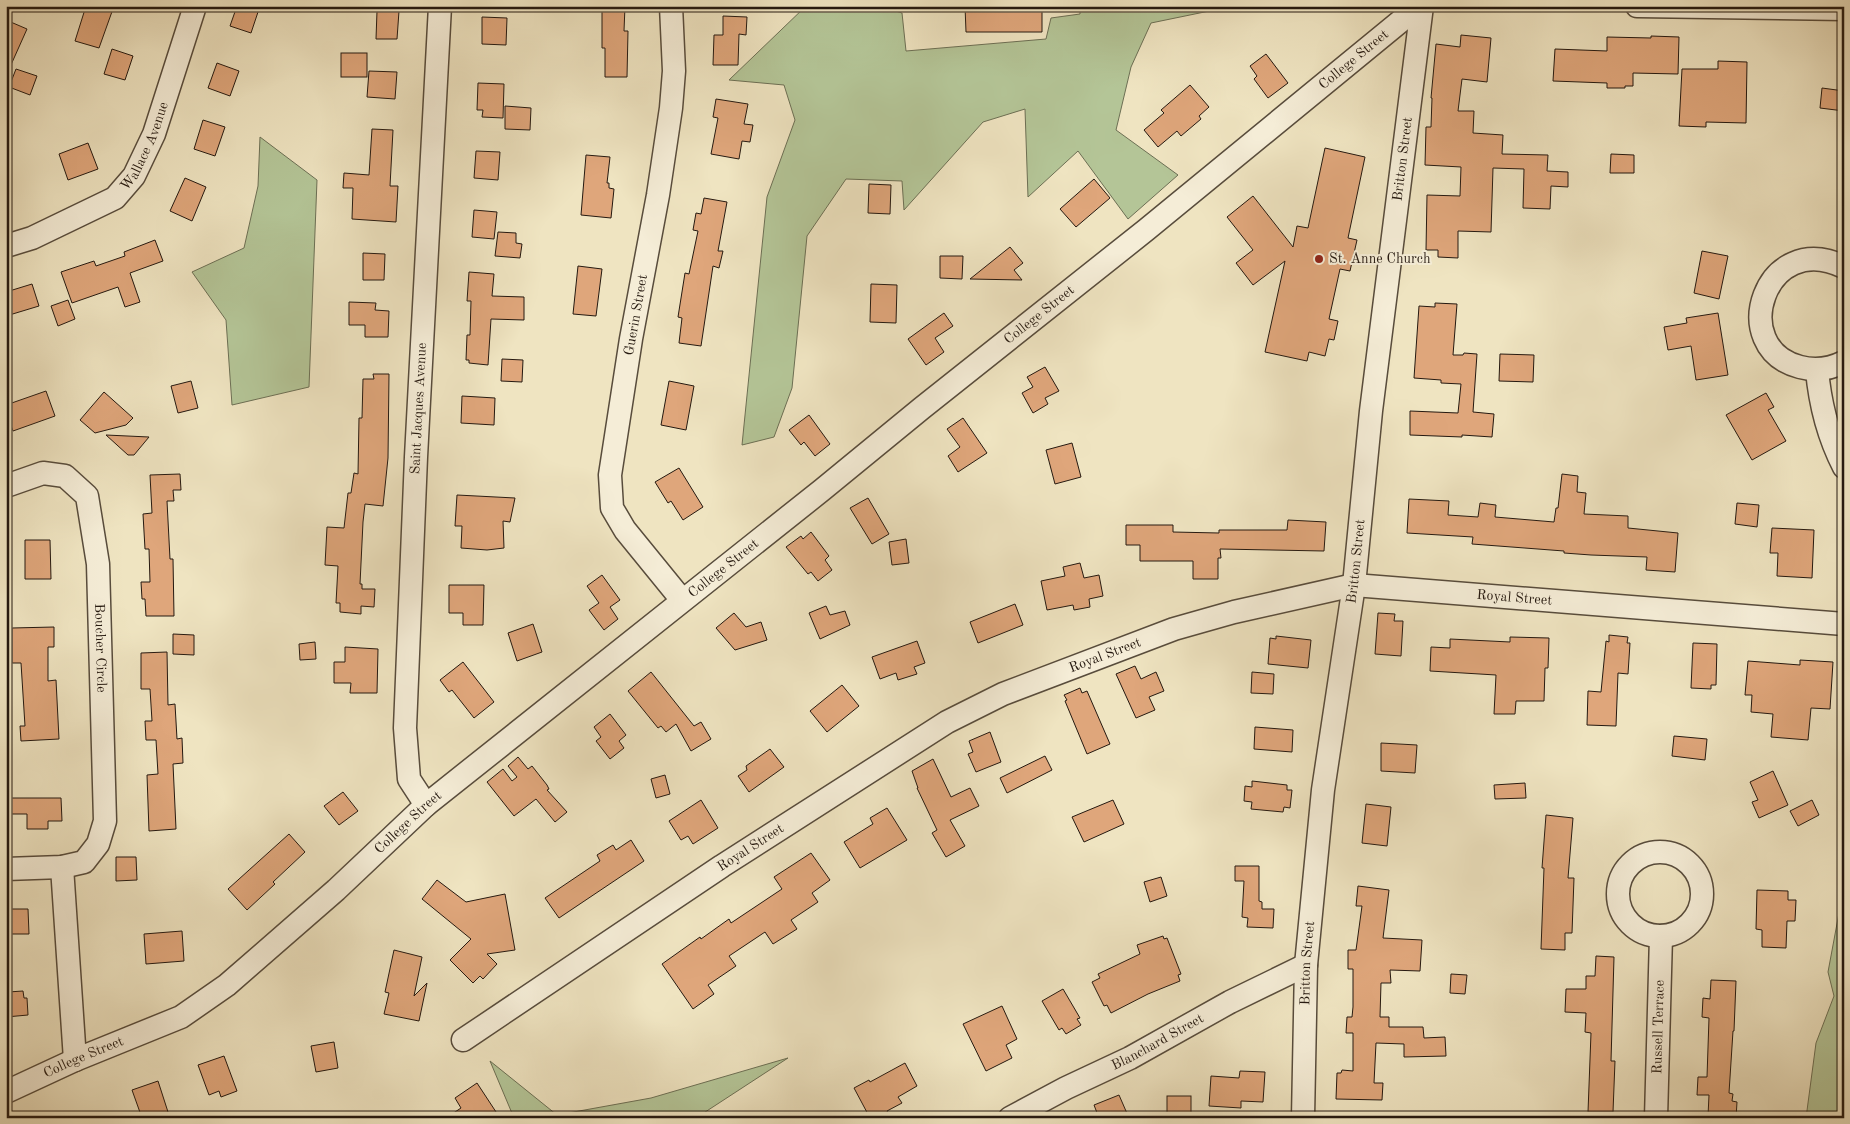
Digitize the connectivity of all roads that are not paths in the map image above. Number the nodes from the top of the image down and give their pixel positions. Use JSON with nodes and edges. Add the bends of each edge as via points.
{"nodes":[{"id":1,"x":195,"y":6,"type":"edge"},
{"id":2,"x":440,"y":6,"type":"edge"},
{"id":3,"x":671,"y":6,"type":"edge"},
{"id":4,"x":1420,"y":6,"type":"edge"},
{"id":5,"x":1637,"y":6,"type":"edge"},
{"id":6,"x":1844,"y":9,"type":"edge"},
{"id":7,"x":6,"y":246,"type":"edge"},
{"id":8,"x":1844,"y":267,"type":"edge"},
{"id":9,"x":1844,"y":362,"type":"edge"},
{"id":10,"x":1817,"y":370,"type":"junction"},
{"id":11,"x":1844,"y":467,"type":"edge"},
{"id":12,"x":6,"y":486,"type":"edge"},
{"id":13,"x":1354,"y":585,"type":"junction"},
{"id":14,"x":682,"y":600,"type":"junction"},
{"id":15,"x":1844,"y":624,"type":"edge"},
{"id":16,"x":426,"y":805,"type":"junction"},
{"id":17,"x":62,"y":867,"type":"junction"},
{"id":18,"x":6,"y":869,"type":"edge"},
{"id":19,"x":1661,"y":936,"type":"dead end"},
{"id":20,"x":1306,"y":966,"type":"junction"},
{"id":21,"x":463,"y":1040,"type":"dead end"},
{"id":22,"x":75,"y":1060,"type":"junction"},
{"id":23,"x":6,"y":1092,"type":"edge"},
{"id":24,"x":1010,"y":1118,"type":"edge"},
{"id":25,"x":1303,"y":1118,"type":"edge"},
{"id":26,"x":1656,"y":1118,"type":"edge"}],
"edges":[{"from":1,"to":7,"type":"street","name":"Wallace Avenue","via":[[154,134],[134,176],[115,198],[32,238]]},
{"from":2,"to":16,"type":"street","name":"Saint Jacques Avenue","via":[[405,728],[409,779]]},
{"from":3,"to":14,"type":"street","name":"Guerin Street","via":[[674,71],[671,108],[610,475],[612,508],[625,530]]},
{"from":4,"to":13,"type":"street","name":"Britton Street","via":[[1371,410]]},
{"from":4,"to":14,"type":"street","name":"College Street","via":[[1146,230]]},
{"from":5,"to":6,"type":"street"},
{"from":8,"to":10,"type":"street","via":[[1819,260],[1792,264],[1768,285],[1761,306],[1763,332],[1770,347],[1796,366]]},
{"from":9,"to":10,"type":"street"},
{"from":10,"to":11,"type":"street","via":[[1824,418]]},
{"from":12,"to":17,"type":"street","name":"Boucher Circle","via":[[43,473],[64,476],[87,496],[98,564],[105,821],[98,844],[84,862]]},
{"from":13,"to":15,"type":"street","name":"Royal Street"},
{"from":13,"to":20,"type":"street","name":"Britton Street","via":[[1323,790]]},
{"from":13,"to":21,"type":"street","name":"Royal Street","via":[[1174,629],[1003,694],[947,722],[722,866]]},
{"from":14,"to":16,"type":"street","name":"College Street"},
{"from":16,"to":22,"type":"street","name":"College Street","via":[[227,985],[181,1017]]},
{"from":17,"to":18,"type":"street","name":"Boucher Circle"},
{"from":17,"to":22,"type":"street"},
{"from":19,"to":26,"type":"street","name":"Russell Terrace"},
{"from":20,"to":24,"type":"street","name":"Blanchard Street","via":[[1230,1002],[1130,1058]]},
{"from":20,"to":25,"type":"street","name":"Britton Street"},
{"from":22,"to":23,"type":"street","name":"College Street"}]}
